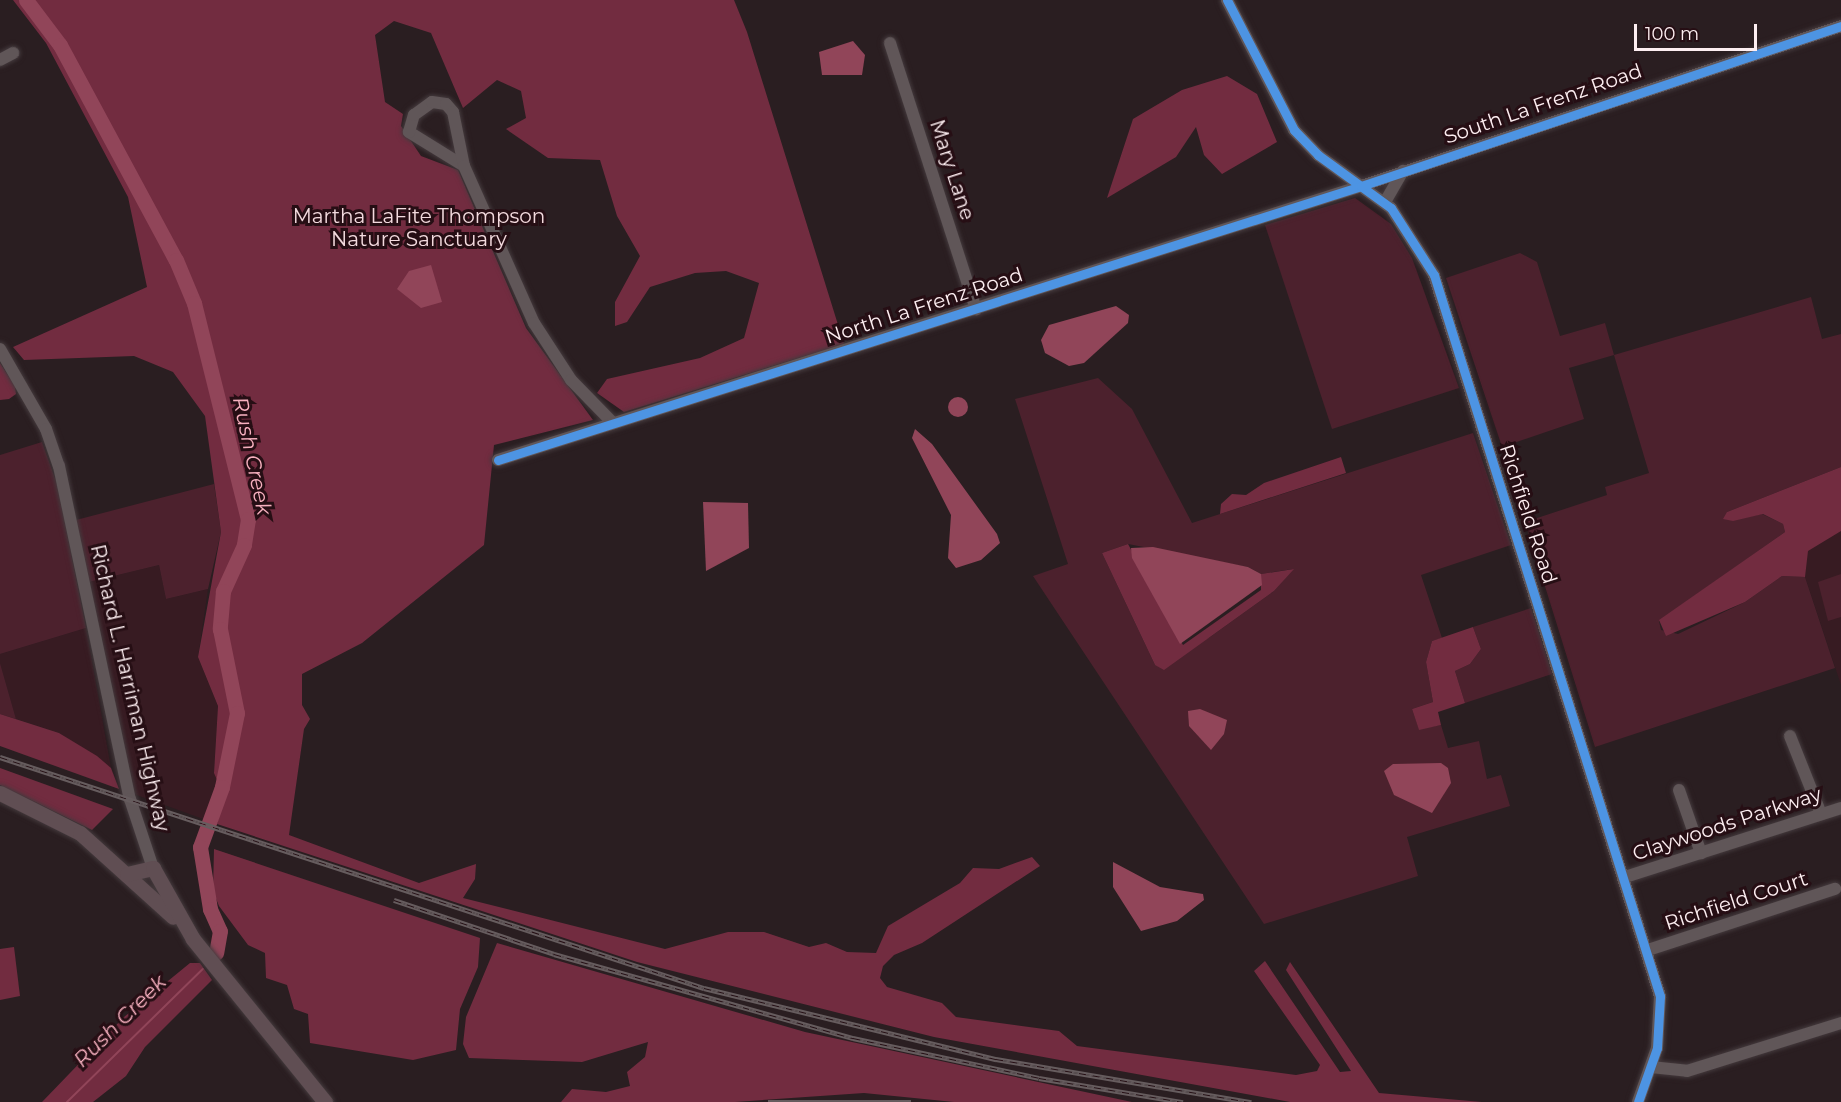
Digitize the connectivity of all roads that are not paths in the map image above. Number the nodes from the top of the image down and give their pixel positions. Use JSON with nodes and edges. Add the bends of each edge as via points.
{"nodes":[{"id":1,"x":1227,"y":0,"type":"edge"},
{"id":2,"x":1841,"y":26,"type":"edge"},
{"id":3,"x":890,"y":43,"type":"dead end"},
{"id":4,"x":13,"y":53,"type":"dead end"},
{"id":5,"x":0,"y":60,"type":"edge"},
{"id":6,"x":464,"y":166,"type":"junction"},
{"id":7,"x":1404,"y":171,"type":"junction"},
{"id":8,"x":1361,"y":186,"type":"junction"},
{"id":9,"x":1385,"y":202,"type":"junction"},
{"id":10,"x":976,"y":309,"type":"junction"},
{"id":11,"x":0,"y":349,"type":"edge"},
{"id":12,"x":612,"y":422,"type":"junction"},
{"id":13,"x":498,"y":460,"type":"dead end"},
{"id":14,"x":1790,"y":736,"type":"dead end"},
{"id":15,"x":1679,"y":790,"type":"dead end"},
{"id":16,"x":0,"y":793,"type":"edge"},
{"id":17,"x":1841,"y":808,"type":"edge"},
{"id":18,"x":1821,"y":814,"type":"junction"},
{"id":19,"x":1701,"y":853,"type":"junction"},
{"id":20,"x":153,"y":868,"type":"junction"},
{"id":21,"x":127,"y":874,"type":"junction"},
{"id":22,"x":1625,"y":877,"type":"junction"},
{"id":23,"x":1835,"y":889,"type":"dead end"},
{"id":24,"x":187,"y":929,"type":"junction"},
{"id":25,"x":1648,"y":950,"type":"junction"},
{"id":26,"x":1841,"y":1023,"type":"edge"},
{"id":27,"x":1651,"y":1068,"type":"junction"},
{"id":28,"x":325,"y":1102,"type":"edge"},
{"id":29,"x":1638,"y":1102,"type":"edge"}],
"edges":[{"from":1,"to":8,"type":"street","name":"Richfield Road","via":[[1294,130]]},
{"from":2,"to":7,"type":"street","name":"South La Frenz Road"},
{"from":3,"to":10,"type":"street","name":"Mary Lane"},
{"from":4,"to":5,"type":"street"},
{"from":6,"to":6,"type":"street","via":[[453,112],[446,104],[432,102],[414,115],[409,132]]},
{"from":6,"to":12,"type":"street","via":[[534,323],[571,380]]},
{"from":7,"to":8,"type":"street","name":"South La Frenz Road"},
{"from":7,"to":9,"type":"street"},
{"from":8,"to":9,"type":"street","name":"Richfield Road"},
{"from":8,"to":10,"type":"street","name":"North La Frenz Road"},
{"from":9,"to":22,"type":"street","name":"Richfield Road","via":[[1412,233],[1434,275]]},
{"from":10,"to":12,"type":"street","name":"North La Frenz Road"},
{"from":11,"to":20,"type":"street","name":"Richard L. Harriman Highway","via":[[46,429],[59,466],[130,799]]},
{"from":12,"to":13,"type":"street","name":"North La Frenz Road"},
{"from":14,"to":18,"type":"street"},
{"from":15,"to":19,"type":"street"},
{"from":16,"to":21,"type":"main road","via":[[80,833]]},
{"from":17,"to":18,"type":"street","name":"Claywoods Parkway"},
{"from":18,"to":19,"type":"street","name":"Claywoods Parkway"},
{"from":19,"to":22,"type":"street","name":"Claywoods Parkway"},
{"from":20,"to":21,"type":"main road"},
{"from":20,"to":24,"type":"main road","name":"Richard L. Harriman Highway"},
{"from":21,"to":24,"type":"main road"},
{"from":22,"to":25,"type":"street","name":"Richfield Road"},
{"from":23,"to":25,"type":"street","name":"Richfield Court"},
{"from":24,"to":28,"type":"main road","name":"Richard L. Harriman Highway"},
{"from":25,"to":27,"type":"street","name":"Richfield Road","via":[[1661,1013]]},
{"from":26,"to":27,"type":"street","via":[[1687,1071]]},
{"from":27,"to":29,"type":"street","name":"Richfield Road"}]}
